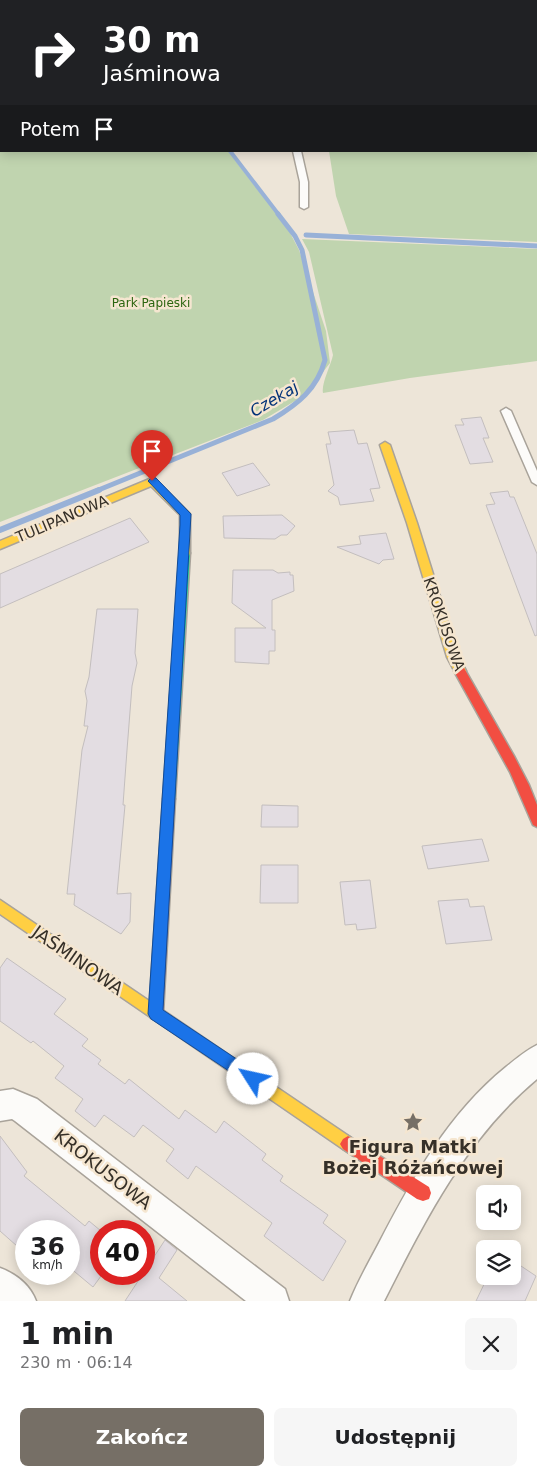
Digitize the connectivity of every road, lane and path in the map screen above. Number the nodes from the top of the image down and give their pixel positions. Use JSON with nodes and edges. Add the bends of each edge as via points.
{"nodes":[{"id":1,"x":297,"y":152,"type":"edge"},
{"id":2,"x":304,"y":207,"type":"dead end"},
{"id":3,"x":506,"y":410,"type":"dead end"},
{"id":4,"x":385,"y":445,"type":"dead end"},
{"id":5,"x":537,"y":482,"type":"edge"},
{"id":6,"x":0,"y":545,"type":"edge"},
{"id":7,"x":537,"y":821,"type":"edge"},
{"id":8,"x":0,"y":906,"type":"edge"},
{"id":9,"x":156,"y":1014,"type":"junction"},
{"id":10,"x":537,"y":1060,"type":"edge"},
{"id":11,"x":0,"y":1106,"type":"edge"},
{"id":12,"x":423,"y":1193,"type":"junction"},
{"id":13,"x":0,"y":1284,"type":"edge"},
{"id":14,"x":20,"y":1301,"type":"edge"},
{"id":15,"x":273,"y":1301,"type":"edge"},
{"id":16,"x":366,"y":1301,"type":"edge"}],
"edges":[{"from":1,"to":2,"type":"lane","via":[[304,182]]},
{"from":3,"to":5,"type":"lane"},
{"from":4,"to":7,"type":"street","name":"KROKUSOWA","via":[[453,658],[472,697],[506,752]]},
{"from":6,"to":9,"type":"street","name":"TULIPANOWA","via":[[152,481],[186,514]]},
{"from":8,"to":9,"type":"street","name":"JAŚMINOWA"},
{"from":9,"to":12,"type":"street","name":"JAŚMINOWA"},
{"from":10,"to":12,"type":"street","via":[[494,1096],[474,1118]]},
{"from":11,"to":15,"type":"street","name":"KROKUSOWA","via":[[13,1104],[26,1110]]},
{"from":12,"to":16,"type":"street"},
{"from":13,"to":14,"type":"street"}]}
